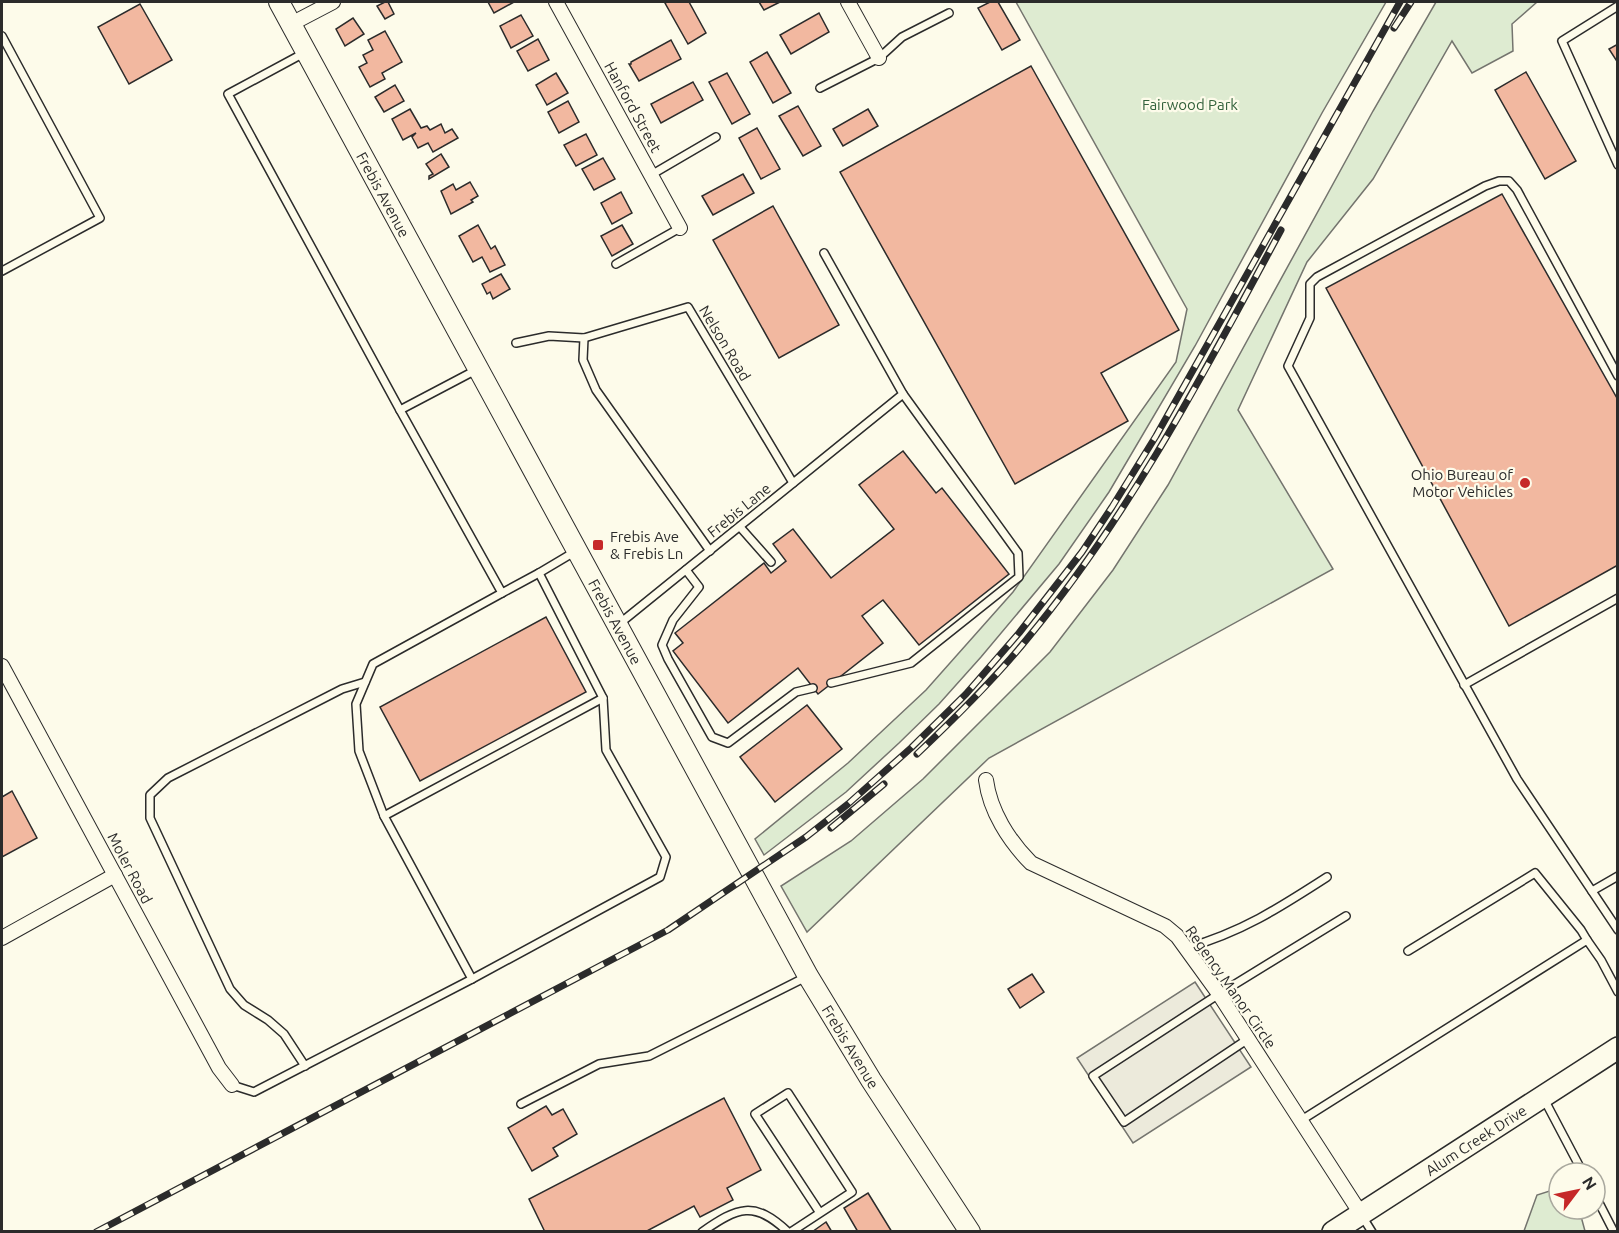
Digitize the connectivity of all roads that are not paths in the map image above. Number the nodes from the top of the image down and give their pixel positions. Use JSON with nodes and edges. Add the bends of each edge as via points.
{"nodes":[{"id":1,"x":279,"y":2,"type":"edge"},
{"id":2,"x":333,"y":2,"type":"edge"},
{"id":3,"x":556,"y":2,"type":"edge"},
{"id":4,"x":848,"y":2,"type":"edge"},
{"id":5,"x":1617,"y":6,"type":"edge"},
{"id":6,"x":949,"y":13,"type":"dead end"},
{"id":7,"x":291,"y":24,"type":"junction"},
{"id":8,"x":2,"y":36,"type":"edge"},
{"id":9,"x":306,"y":52,"type":"junction"},
{"id":10,"x":879,"y":58,"type":"junction"},
{"id":11,"x":820,"y":88,"type":"dead end"},
{"id":12,"x":716,"y":137,"type":"dead end"},
{"id":13,"x":1617,"y":165,"type":"edge"},
{"id":14,"x":651,"y":175,"type":"junction"},
{"id":15,"x":680,"y":228,"type":"joint"},
{"id":16,"x":824,"y":253,"type":"dead end"},
{"id":17,"x":616,"y":264,"type":"dead end"},
{"id":18,"x":2,"y":271,"type":"edge"},
{"id":19,"x":584,"y":338,"type":"junction"},
{"id":20,"x":516,"y":343,"type":"dead end"},
{"id":21,"x":478,"y":369,"type":"junction"},
{"id":22,"x":1617,"y":376,"type":"edge"},
{"id":23,"x":903,"y":394,"type":"junction"},
{"id":24,"x":400,"y":410,"type":"junction"},
{"id":25,"x":793,"y":483,"type":"junction"},
{"id":26,"x":740,"y":526,"type":"junction"},
{"id":27,"x":577,"y":551,"type":"junction"},
{"id":28,"x":710,"y":551,"type":"junction"},
{"id":29,"x":771,"y":562,"type":"dead end"},
{"id":30,"x":686,"y":570,"type":"junction"},
{"id":31,"x":539,"y":573,"type":"junction"},
{"id":32,"x":501,"y":593,"type":"junction"},
{"id":33,"x":1617,"y":598,"type":"edge"},
{"id":34,"x":617,"y":626,"type":"junction"},
{"id":35,"x":2,"y":666,"type":"edge"},
{"id":36,"x":365,"y":682,"type":"junction"},
{"id":37,"x":831,"y":683,"type":"dead end"},
{"id":38,"x":1464,"y":684,"type":"junction"},
{"id":39,"x":813,"y":687,"type":"dead end"},
{"id":40,"x":603,"y":698,"type":"junction"},
{"id":41,"x":986,"y":780,"type":"dead end"},
{"id":42,"x":384,"y":816,"type":"junction"},
{"id":43,"x":115,"y":875,"type":"junction"},
{"id":44,"x":1617,"y":876,"type":"edge"},
{"id":45,"x":1327,"y":877,"type":"dead end"},
{"id":46,"x":1592,"y":891,"type":"junction"},
{"id":47,"x":1346,"y":916,"type":"dead end"},
{"id":48,"x":1617,"y":930,"type":"edge"},
{"id":49,"x":2,"y":938,"type":"edge"},
{"id":50,"x":1587,"y":940,"type":"junction"},
{"id":51,"x":1186,"y":948,"type":"junction"},
{"id":52,"x":1408,"y":951,"type":"dead end"},
{"id":53,"x":808,"y":976,"type":"junction"},
{"id":54,"x":472,"y":979,"type":"junction"},
{"id":55,"x":1617,"y":992,"type":"edge"},
{"id":56,"x":1219,"y":994,"type":"junction"},
{"id":57,"x":1248,"y":1039,"type":"junction"},
{"id":58,"x":1617,"y":1048,"type":"edge"},
{"id":59,"x":305,"y":1066,"type":"junction"},
{"id":60,"x":232,"y":1085,"type":"joint"},
{"id":61,"x":1543,"y":1097,"type":"junction"},
{"id":62,"x":521,"y":1104,"type":"dead end"},
{"id":63,"x":1300,"y":1121,"type":"junction"},
{"id":64,"x":1577,"y":1161,"type":"edge"},
{"id":65,"x":820,"y":1213,"type":"junction"},
{"id":66,"x":1367,"y":1223,"type":"edge"},
{"id":67,"x":969,"y":1231,"type":"edge"},
{"id":68,"x":702,"y":1232,"type":"edge"},
{"id":69,"x":790,"y":1232,"type":"edge"},
{"id":70,"x":1333,"y":1232,"type":"edge"}],
"edges":[{"from":1,"to":7,"type":"main road","name":"Frebis Avenue"},
{"from":2,"to":7,"type":"street"},
{"from":3,"to":14,"type":"street","name":"Hanford Street"},
{"from":4,"to":10,"type":"street"},
{"from":5,"to":13,"type":"lane","via":[[1562,41]]},
{"from":6,"to":10,"type":"lane","via":[[902,37]]},
{"from":7,"to":9,"type":"main road","name":"Frebis Avenue"},
{"from":8,"to":18,"type":"lane","via":[[100,218]]},
{"from":9,"to":21,"type":"main road","name":"Frebis Avenue"},
{"from":9,"to":24,"type":"lane","via":[[228,94]]},
{"from":10,"to":11,"type":"lane"},
{"from":12,"to":14,"type":"lane"},
{"from":14,"to":15,"type":"street","name":"Hanford Street"},
{"from":15,"to":17,"type":"lane"},
{"from":16,"to":23,"type":"lane"},
{"from":19,"to":20,"type":"lane","name":"Nelson Road","via":[[549,336]]},
{"from":19,"to":25,"type":"lane","name":"Nelson Road","via":[[688,307]]},
{"from":19,"to":28,"type":"lane","via":[[583,360],[596,390]]},
{"from":21,"to":24,"type":"lane"},
{"from":21,"to":27,"type":"main road","name":"Frebis Avenue"},
{"from":22,"to":38,"type":"lane","via":[[1509,181],[1485,186],[1310,284],[1310,318],[1288,366]]},
{"from":23,"to":25,"type":"lane","name":"Frebis Lane"},
{"from":23,"to":37,"type":"lane","via":[[1018,553],[1019,577],[910,663]]},
{"from":24,"to":32,"type":"lane"},
{"from":25,"to":26,"type":"lane","name":"Frebis Lane"},
{"from":26,"to":28,"type":"lane","name":"Frebis Lane"},
{"from":26,"to":29,"type":"lane"},
{"from":27,"to":31,"type":"lane"},
{"from":27,"to":34,"type":"main road","name":"Frebis Avenue"},
{"from":28,"to":30,"type":"lane","name":"Frebis Lane"},
{"from":30,"to":34,"type":"lane","name":"Frebis Lane"},
{"from":30,"to":39,"type":"lane","via":[[699,587],[673,620],[662,645],[711,737],[728,743],[796,692]]},
{"from":31,"to":32,"type":"lane"},
{"from":31,"to":40,"type":"lane"},
{"from":32,"to":36,"type":"lane","via":[[373,664]]},
{"from":33,"to":38,"type":"lane"},
{"from":34,"to":53,"type":"main road","name":"Frebis Avenue"},
{"from":35,"to":43,"type":"street","name":"Moler Road"},
{"from":36,"to":42,"type":"lane","via":[[356,704],[359,751]]},
{"from":36,"to":59,"type":"lane","via":[[342,689],[168,778],[150,795],[150,818],[230,989],[244,1005],[284,1034]]},
{"from":38,"to":46,"type":"lane","via":[[1516,779]]},
{"from":40,"to":42,"type":"lane"},
{"from":40,"to":54,"type":"lane","via":[[606,750],[666,857],[660,877]]},
{"from":41,"to":51,"type":"street","name":"Regency Manor Circle","via":[[1005,830],[1031,863],[1164,926]]},
{"from":42,"to":54,"type":"lane"},
{"from":43,"to":49,"type":"street"},
{"from":43,"to":60,"type":"street","name":"Moler Road","via":[[219,1068]]},
{"from":44,"to":46,"type":"lane"},
{"from":45,"to":51,"type":"lane","via":[[1258,920]]},
{"from":46,"to":48,"type":"lane"},
{"from":47,"to":56,"type":"lane"},
{"from":50,"to":52,"type":"lane","via":[[1534,873]]},
{"from":50,"to":55,"type":"lane"},
{"from":50,"to":63,"type":"lane"},
{"from":51,"to":56,"type":"street","name":"Regency Manor Circle"},
{"from":53,"to":62,"type":"lane","via":[[649,1056],[598,1064]]},
{"from":53,"to":67,"type":"main road","name":"Frebis Avenue"},
{"from":54,"to":59,"type":"lane"},
{"from":56,"to":57,"type":"street","name":"Regency Manor Circle"},
{"from":56,"to":57,"type":"lane","via":[[1093,1076],[1124,1122]]},
{"from":57,"to":63,"type":"street","name":"Regency Manor Circle"},
{"from":58,"to":61,"type":"main road","name":"Alum Creek Drive"},
{"from":59,"to":60,"type":"lane","via":[[254,1092]]},
{"from":61,"to":64,"type":"lane"},
{"from":61,"to":66,"type":"main road","name":"Alum Creek Drive"},
{"from":63,"to":66,"type":"street","name":"Regency Manor Circle"},
{"from":65,"to":65,"type":"lane","via":[[852,1192],[788,1093],[755,1114]]},
{"from":65,"to":69,"type":"lane"},
{"from":66,"to":70,"type":"main road","name":"Alum Creek Drive"},
{"from":68,"to":69,"type":"lane","via":[[742,1210],[758,1210]]}]}
